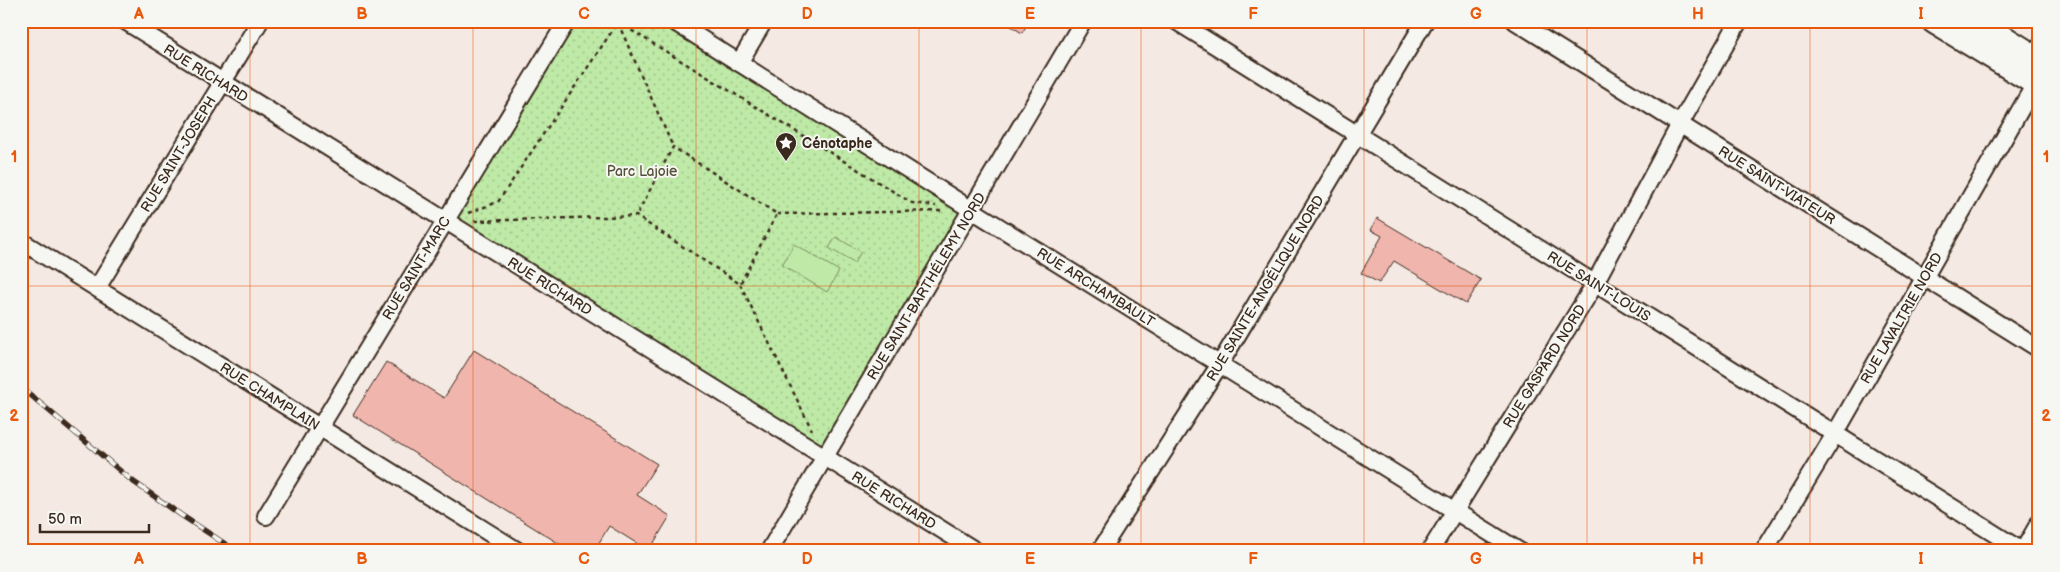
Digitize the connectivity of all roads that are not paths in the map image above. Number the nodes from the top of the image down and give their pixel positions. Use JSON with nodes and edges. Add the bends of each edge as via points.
{"nodes":[{"id":1,"x":124,"y":21,"type":"edge"},
{"id":2,"x":260,"y":21,"type":"edge"},
{"id":3,"x":567,"y":21,"type":"edge"},
{"id":4,"x":673,"y":21,"type":"edge"},
{"id":5,"x":764,"y":21,"type":"edge"},
{"id":6,"x":1082,"y":21,"type":"edge"},
{"id":7,"x":1176,"y":21,"type":"edge"},
{"id":8,"x":1425,"y":21,"type":"edge"},
{"id":9,"x":1515,"y":21,"type":"edge"},
{"id":10,"x":1739,"y":21,"type":"edge"},
{"id":11,"x":1934,"y":21,"type":"edge"},
{"id":12,"x":1976,"y":21,"type":"edge"},
{"id":13,"x":739,"y":63,"type":"junction"},
{"id":14,"x":2038,"y":76,"type":"edge"},
{"id":15,"x":222,"y":83,"type":"junction"},
{"id":16,"x":1680,"y":124,"type":"junction"},
{"id":17,"x":1357,"y":134,"type":"junction"},
{"id":18,"x":972,"y":210,"type":"junction"},
{"id":19,"x":445,"y":221,"type":"junction"},
{"id":20,"x":21,"y":241,"type":"edge"},
{"id":21,"x":1924,"y":277,"type":"junction"},
{"id":22,"x":1595,"y":284,"type":"junction"},
{"id":23,"x":97,"y":288,"type":"junction"},
{"id":24,"x":2039,"y":349,"type":"edge"},
{"id":25,"x":1220,"y":364,"type":"junction"},
{"id":26,"x":320,"y":427,"type":"junction"},
{"id":27,"x":1835,"y":434,"type":"junction"},
{"id":28,"x":824,"y":456,"type":"junction"},
{"id":29,"x":1455,"y":510,"type":"junction"},
{"id":30,"x":266,"y":516,"type":"dead end"},
{"id":31,"x":2039,"y":523,"type":"edge"},
{"id":32,"x":518,"y":551,"type":"edge"},
{"id":33,"x":769,"y":551,"type":"edge"},
{"id":34,"x":976,"y":551,"type":"edge"},
{"id":35,"x":1100,"y":551,"type":"edge"},
{"id":36,"x":1430,"y":551,"type":"edge"},
{"id":37,"x":1519,"y":551,"type":"edge"},
{"id":38,"x":1764,"y":551,"type":"edge"},
{"id":39,"x":2022,"y":551,"type":"edge"}],
"edges":[{"from":1,"to":15,"type":"street","name":"RUE RICHARD"},
{"from":2,"to":15,"type":"street","name":"RUE SAINT-JOSEPH"},
{"from":3,"to":19,"type":"street","name":"RUE SAINT-MARC"},
{"from":4,"to":13,"type":"street","name":"RUE ARCHAMBAULT"},
{"from":5,"to":13,"type":"street"},
{"from":6,"to":18,"type":"street","name":"RUE SAINT-BARTHÉLEMY NORD"},
{"from":7,"to":17,"type":"street","name":"RUE SAINT-LOUIS"},
{"from":8,"to":17,"type":"street","name":"RUE SAINTE-ANGÉLIQUE NORD"},
{"from":9,"to":16,"type":"street","name":"RUE SAINT-VIATEUR"},
{"from":10,"to":16,"type":"street","name":"RUE GASPARD NORD"},
{"from":11,"to":14,"type":"main road"},
{"from":12,"to":14,"type":"main road"},
{"from":13,"to":18,"type":"street","name":"RUE ARCHAMBAULT"},
{"from":14,"to":21,"type":"street","name":"RUE LAVALTRIE NORD"},
{"from":15,"to":19,"type":"street","name":"RUE RICHARD"},
{"from":15,"to":23,"type":"street","name":"RUE SAINT-JOSEPH"},
{"from":16,"to":21,"type":"street","name":"RUE SAINT-VIATEUR"},
{"from":16,"to":22,"type":"street","name":"RUE GASPARD NORD"},
{"from":17,"to":22,"type":"street","name":"RUE SAINT-LOUIS"},
{"from":17,"to":25,"type":"street","name":"RUE SAINTE-ANGÉLIQUE NORD"},
{"from":18,"to":25,"type":"street","name":"RUE ARCHAMBAULT"},
{"from":18,"to":28,"type":"street","name":"RUE SAINT-BARTHÉLEMY NORD"},
{"from":19,"to":26,"type":"street","name":"RUE SAINT-MARC"},
{"from":19,"to":28,"type":"street","name":"RUE RICHARD"},
{"from":20,"to":23,"type":"street","name":"RUE CHAMPLAIN"},
{"from":21,"to":24,"type":"street","name":"RUE SAINT-VIATEUR"},
{"from":21,"to":27,"type":"street","name":"RUE LAVALTRIE NORD"},
{"from":22,"to":27,"type":"street","name":"RUE SAINT-LOUIS"},
{"from":22,"to":29,"type":"street","name":"RUE GASPARD NORD"},
{"from":23,"to":26,"type":"street","name":"RUE CHAMPLAIN"},
{"from":25,"to":29,"type":"street","name":"RUE ARCHAMBAULT"},
{"from":25,"to":35,"type":"street","name":"RUE SAINTE-ANGÉLIQUE NORD"},
{"from":26,"to":30,"type":"street","name":"RUE SAINT-MARC"},
{"from":26,"to":32,"type":"street","name":"RUE CHAMPLAIN"},
{"from":27,"to":38,"type":"street","name":"RUE LAVALTRIE NORD"},
{"from":27,"to":39,"type":"street","name":"RUE SAINT-LOUIS"},
{"from":28,"to":33,"type":"street","name":"RUE SAINT-BARTHÉLEMY NORD"},
{"from":28,"to":34,"type":"street","name":"RUE RICHARD"},
{"from":29,"to":36,"type":"street","name":"RUE GASPARD NORD"},
{"from":29,"to":37,"type":"street","name":"RUE ARCHAMBAULT"},
{"from":31,"to":39,"type":"street"}]}
